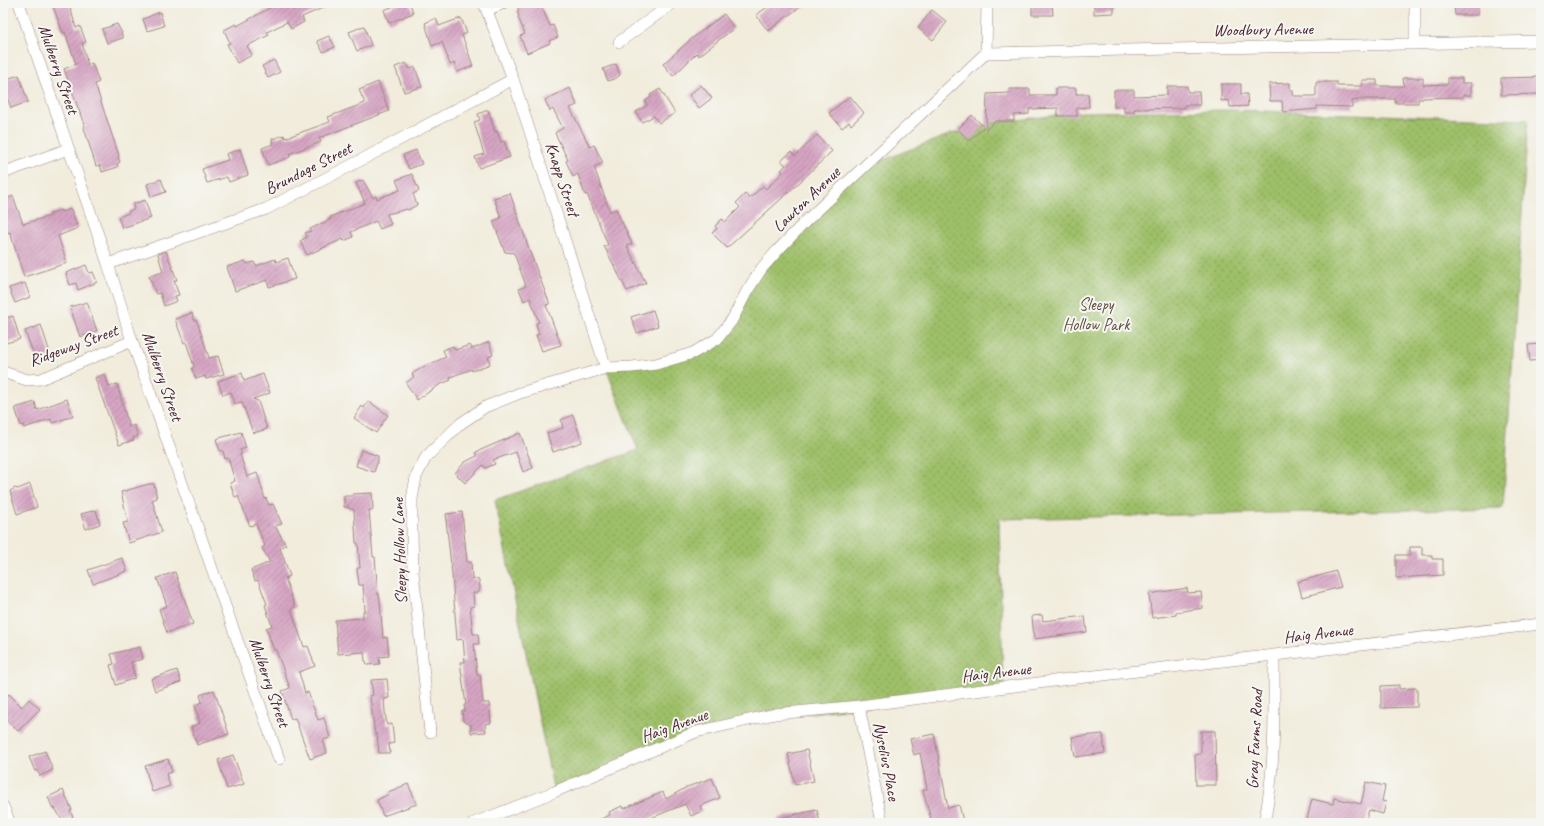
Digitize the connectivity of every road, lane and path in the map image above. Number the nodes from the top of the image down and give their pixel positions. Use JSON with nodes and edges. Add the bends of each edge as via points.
{"nodes":[{"id":1,"x":19,"y":3,"type":"edge"},
{"id":2,"x":508,"y":3,"type":"edge"},
{"id":3,"x":673,"y":3,"type":"edge"},
{"id":4,"x":987,"y":3,"type":"edge"},
{"id":5,"x":1415,"y":3,"type":"edge"},
{"id":6,"x":486,"y":8,"type":"edge"},
{"id":7,"x":1541,"y":41,"type":"edge"},
{"id":8,"x":619,"y":42,"type":"dead end"},
{"id":9,"x":1415,"y":44,"type":"junction"},
{"id":10,"x":986,"y":53,"type":"junction"},
{"id":11,"x":513,"y":79,"type":"junction"},
{"id":12,"x":68,"y":149,"type":"junction"},
{"id":13,"x":3,"y":173,"type":"edge"},
{"id":14,"x":108,"y":264,"type":"junction"},
{"id":15,"x":132,"y":341,"type":"junction"},
{"id":16,"x":606,"y":368,"type":"junction"},
{"id":17,"x":3,"y":372,"type":"edge"},
{"id":18,"x":1541,"y":624,"type":"edge"},
{"id":19,"x":1274,"y":656,"type":"junction"},
{"id":20,"x":859,"y":706,"type":"junction"},
{"id":21,"x":430,"y":732,"type":"dead end"},
{"id":22,"x":279,"y":759,"type":"dead end"},
{"id":23,"x":3,"y":806,"type":"edge"},
{"id":24,"x":10,"y":823,"type":"edge"},
{"id":25,"x":474,"y":823,"type":"edge"},
{"id":26,"x":882,"y":823,"type":"edge"},
{"id":27,"x":1264,"y":823,"type":"edge"}],
"edges":[{"from":1,"to":12,"type":"street","name":"Mulberry Street"},
{"from":2,"to":6,"type":"lane"},
{"from":3,"to":8,"type":"street"},
{"from":4,"to":10,"type":"street"},
{"from":5,"to":9,"type":"street"},
{"from":6,"to":11,"type":"street","name":"Knapp Street"},
{"from":7,"to":9,"type":"street","name":"Woodbury Avenue"},
{"from":9,"to":10,"type":"street","name":"Woodbury Avenue"},
{"from":10,"to":16,"type":"street","name":"Lawton Avenue","via":[[778,250],[762,268],[732,320],[717,339],[693,353],[656,364]]},
{"from":11,"to":14,"type":"street","name":"Brundage Street","via":[[266,209]]},
{"from":11,"to":16,"type":"street","name":"Knapp Street"},
{"from":12,"to":13,"type":"street"},
{"from":12,"to":14,"type":"street","name":"Mulberry Street"},
{"from":14,"to":15,"type":"street","name":"Mulberry Street"},
{"from":15,"to":17,"type":"street","name":"Ridgeway Street","via":[[41,379],[27,380]]},
{"from":15,"to":22,"type":"street","name":"Mulberry Street"},
{"from":16,"to":21,"type":"street","name":"Sleepy Hollow Lane","via":[[520,393],[484,407],[460,424],[426,457],[416,477],[412,499],[413,572]]},
{"from":18,"to":19,"type":"street","name":"Haig Avenue"},
{"from":19,"to":20,"type":"street","name":"Haig Avenue"},
{"from":19,"to":27,"type":"street","name":"Gray Farms Road","via":[[1271,775]]},
{"from":20,"to":25,"type":"street","name":"Haig Avenue","via":[[775,714],[696,732]]},
{"from":20,"to":26,"type":"street","name":"Nyselius Place"},
{"from":23,"to":24,"type":"street"}]}
